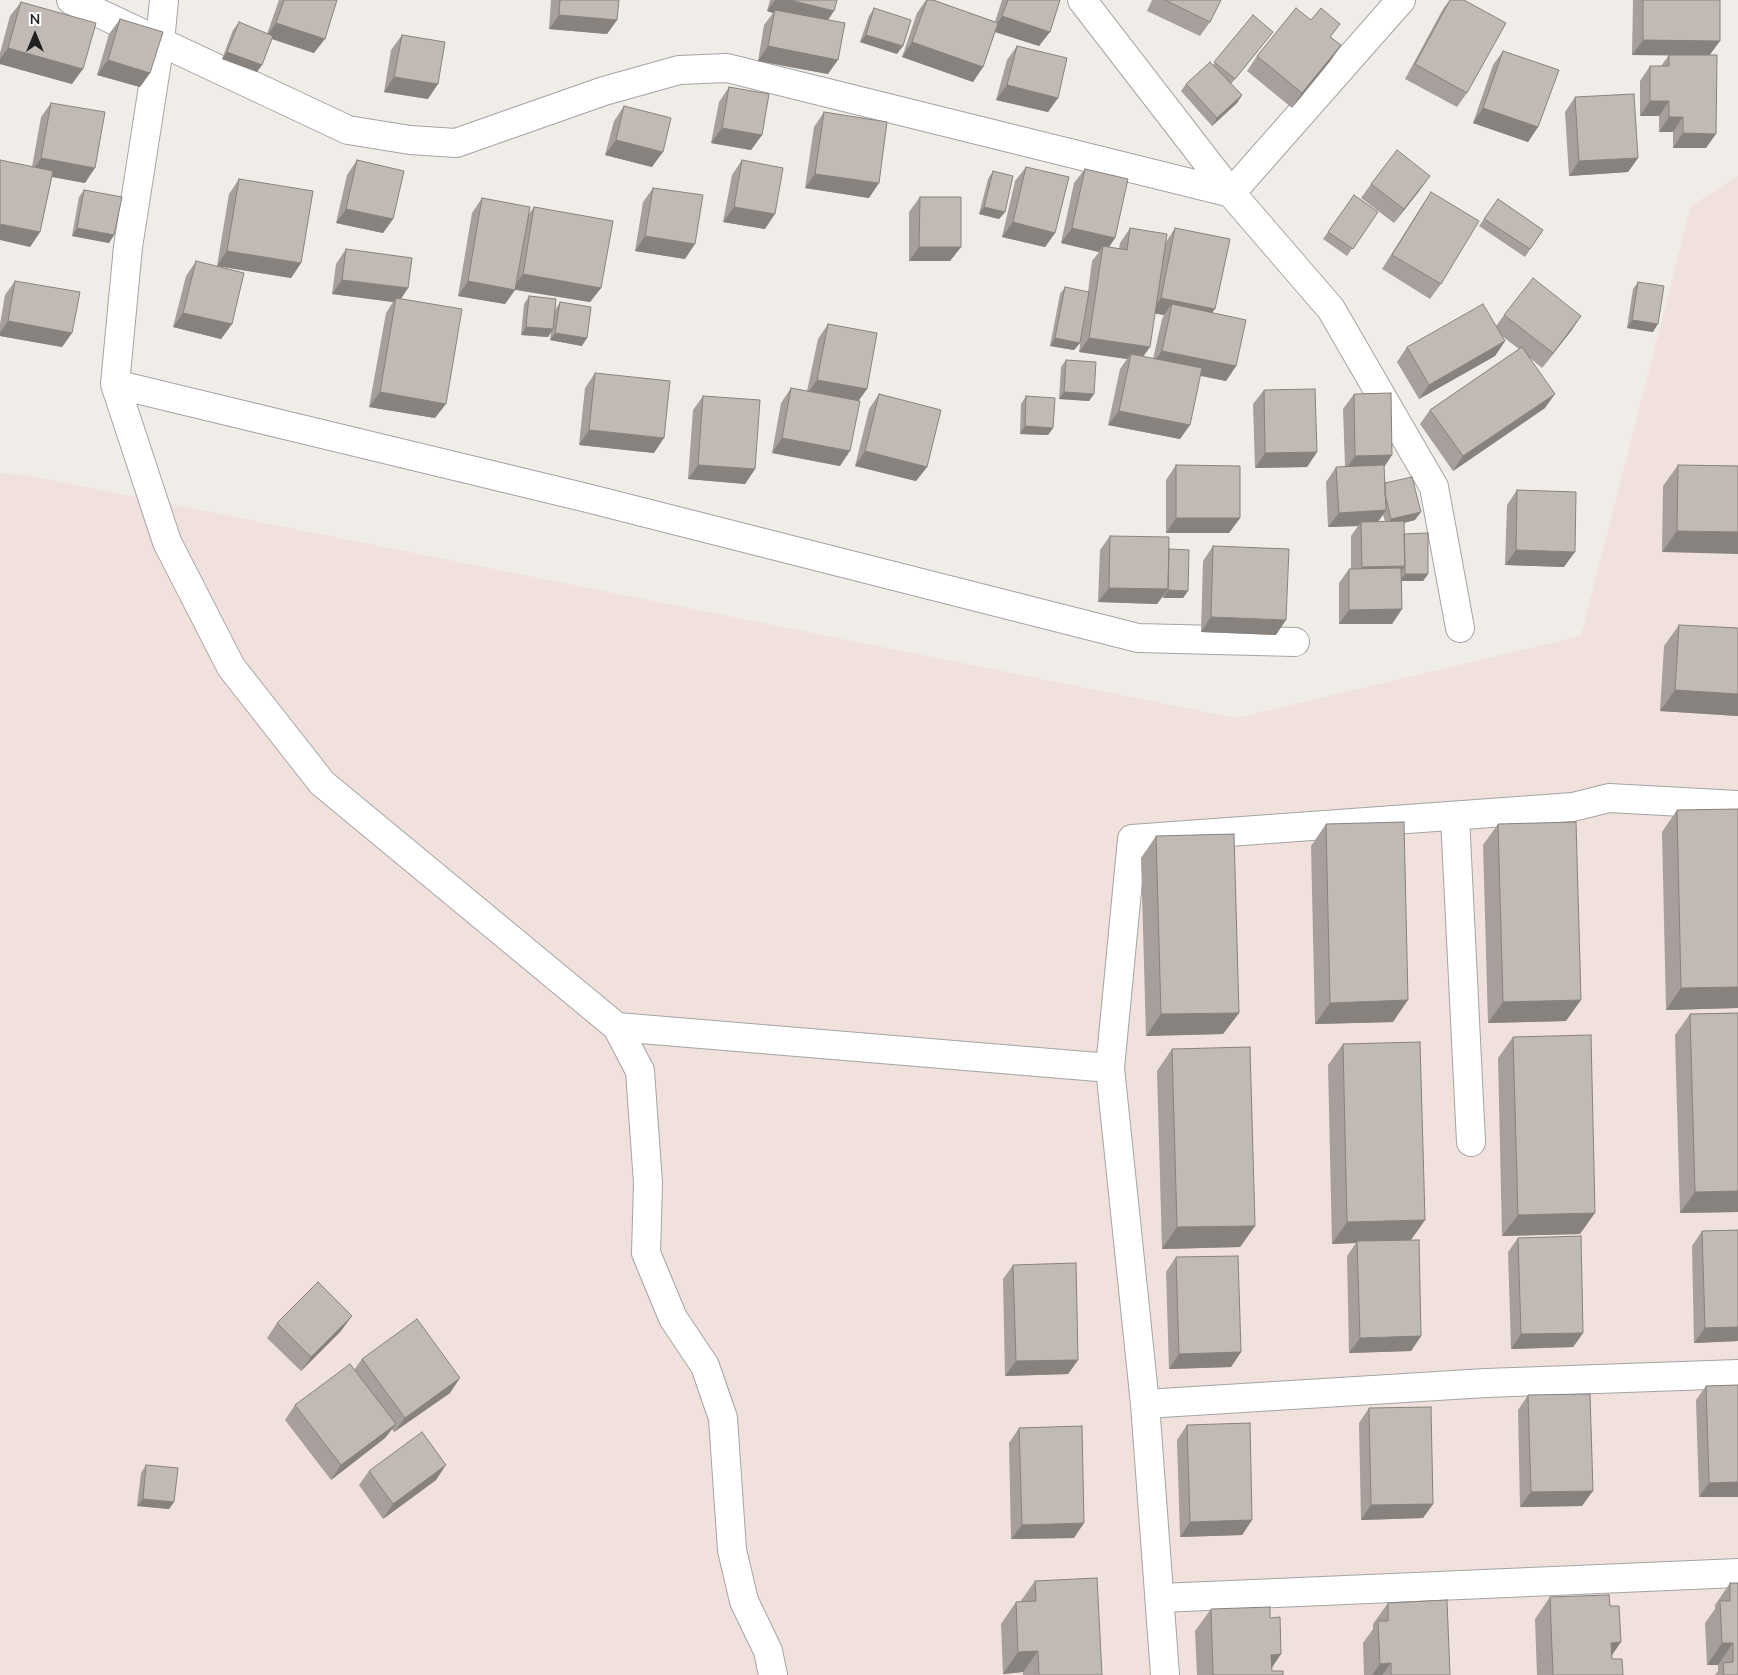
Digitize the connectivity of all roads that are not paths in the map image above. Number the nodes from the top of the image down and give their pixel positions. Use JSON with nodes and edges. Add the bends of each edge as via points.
{"nodes":[{"id":1,"x":71,"y":0,"type":"edge"},
{"id":2,"x":164,"y":0,"type":"edge"},
{"id":3,"x":1082,"y":0,"type":"edge"},
{"id":4,"x":1401,"y":0,"type":"edge"},
{"id":5,"x":160,"y":42,"type":"junction"},
{"id":6,"x":1231,"y":193,"type":"junction"},
{"id":7,"x":115,"y":384,"type":"junction"},
{"id":8,"x":1460,"y":628,"type":"dead end"},
{"id":9,"x":1295,"y":642,"type":"dead end"},
{"id":10,"x":1738,"y":805,"type":"edge"},
{"id":11,"x":1455,"y":816,"type":"junction"},
{"id":12,"x":617,"y":1027,"type":"junction"},
{"id":13,"x":1110,"y":1068,"type":"junction"},
{"id":14,"x":1472,"y":1142,"type":"dead end"},
{"id":15,"x":1738,"y":1374,"type":"edge"},
{"id":16,"x":1145,"y":1404,"type":"junction"},
{"id":17,"x":1738,"y":1573,"type":"edge"},
{"id":18,"x":1161,"y":1598,"type":"junction"},
{"id":19,"x":773,"y":1675,"type":"edge"},
{"id":20,"x":1165,"y":1675,"type":"edge"}],
"edges":[{"from":1,"to":5,"type":"street"},
{"from":2,"to":5,"type":"street"},
{"from":3,"to":6,"type":"street"},
{"from":4,"to":6,"type":"street"},
{"from":5,"to":6,"type":"street","via":[[348,130],[410,140],[456,143],[604,91],[679,70],[727,68]]},
{"from":5,"to":7,"type":"street","via":[[128,247]]},
{"from":6,"to":8,"type":"street","via":[[1331,309],[1434,487]]},
{"from":7,"to":9,"type":"street","via":[[587,498],[1138,638]]},
{"from":7,"to":12,"type":"street","via":[[167,542],[231,667],[279,729],[322,783]]},
{"from":10,"to":11,"type":"street","via":[[1609,798],[1573,807]]},
{"from":11,"to":13,"type":"street","via":[[1132,839]]},
{"from":11,"to":14,"type":"street"},
{"from":12,"to":13,"type":"street"},
{"from":12,"to":19,"type":"street","via":[[640,1071],[648,1183],[646,1253],[673,1318],[705,1366],[723,1418],[732,1550],[744,1601],[768,1651]]},
{"from":13,"to":16,"type":"street"},
{"from":15,"to":16,"type":"street","via":[[1476,1383]]},
{"from":16,"to":18,"type":"street"},
{"from":17,"to":18,"type":"street"},
{"from":18,"to":20,"type":"street"}]}
